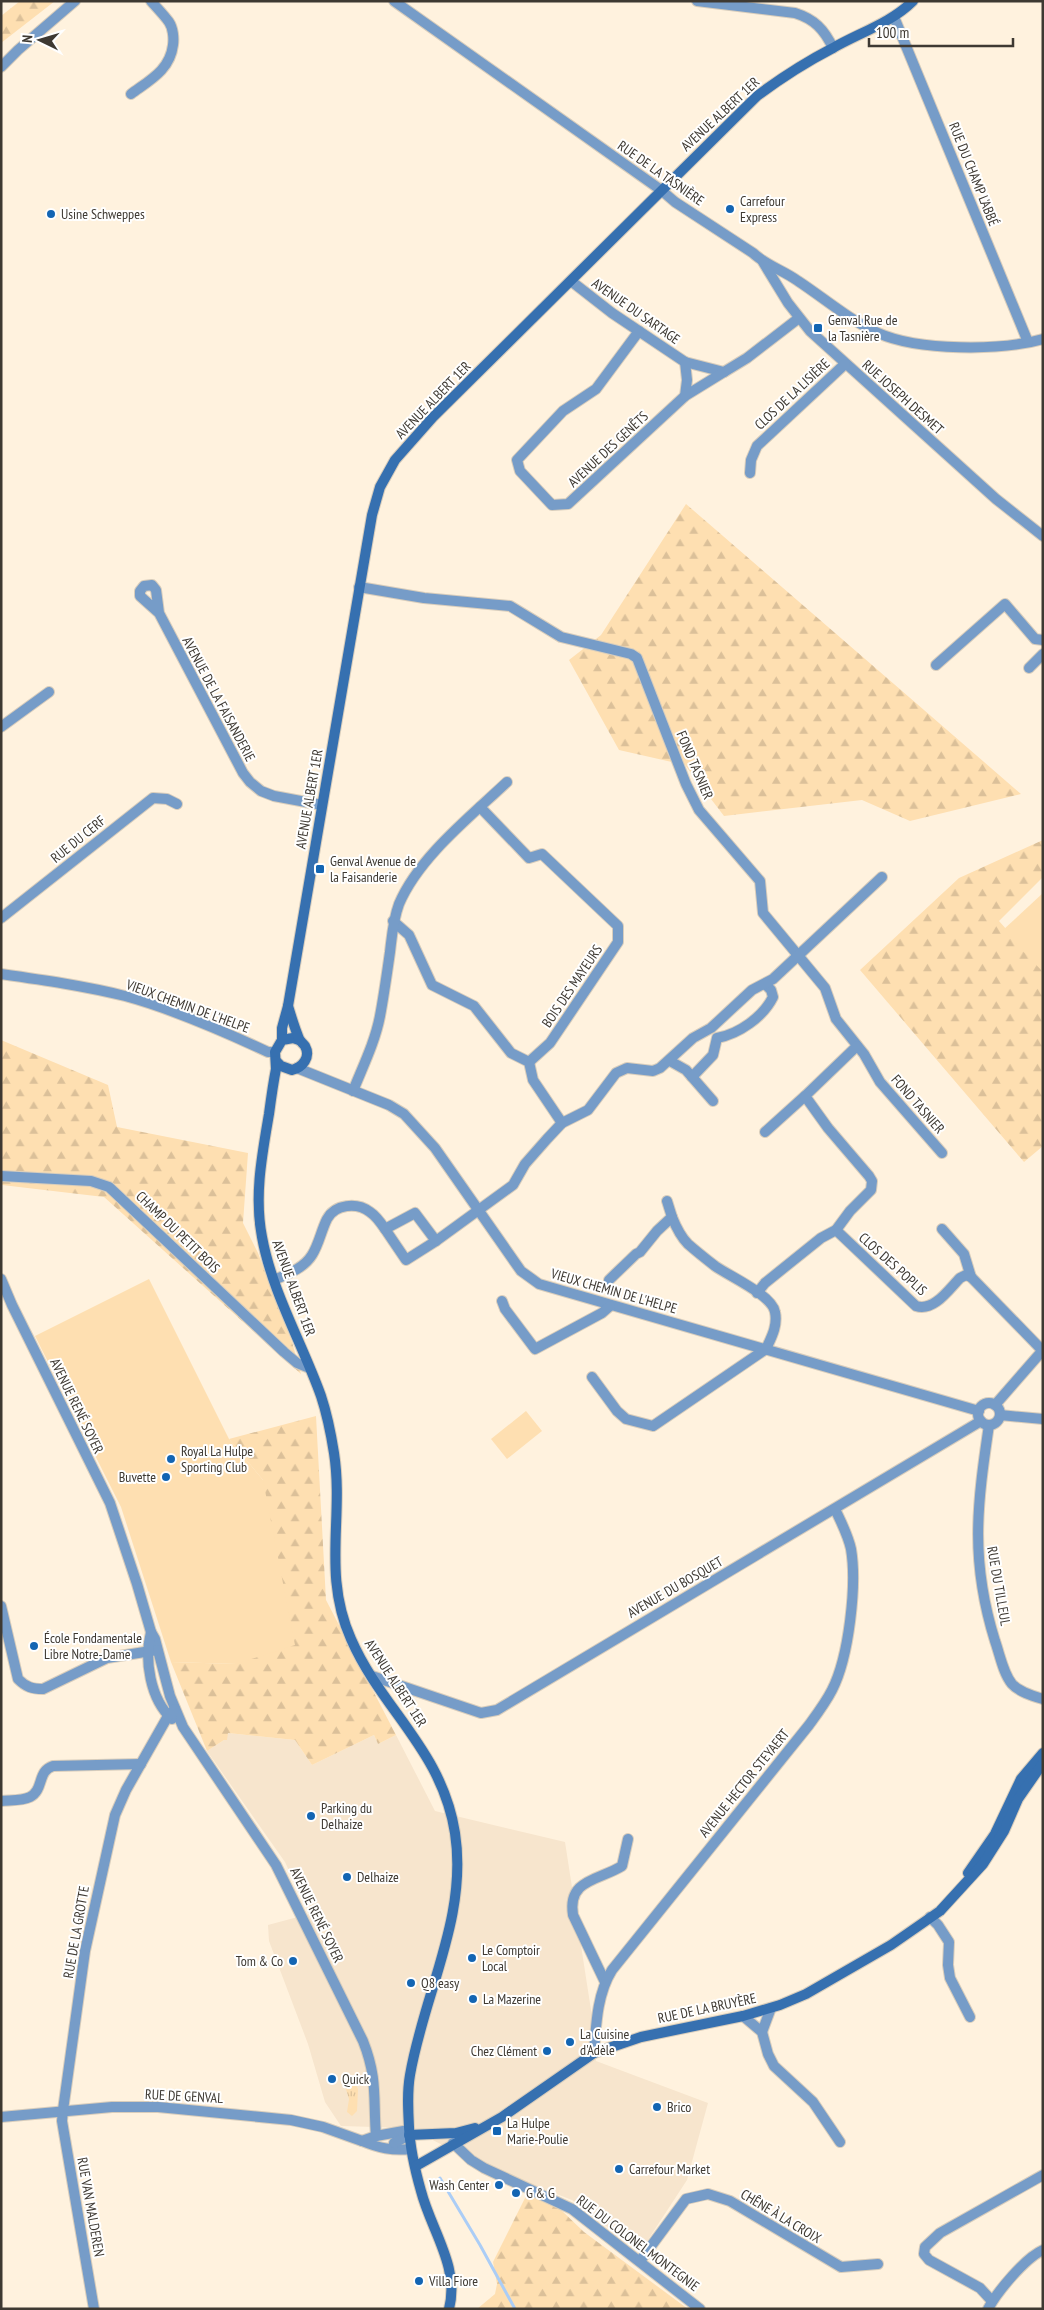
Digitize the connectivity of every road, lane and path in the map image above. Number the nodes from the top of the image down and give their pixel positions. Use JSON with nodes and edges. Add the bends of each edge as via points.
{"nodes":[{"id":1,"x":75,"y":1,"type":"edge"},
{"id":2,"x":150,"y":1,"type":"edge"},
{"id":3,"x":698,"y":1,"type":"edge"},
{"id":4,"x":913,"y":1,"type":"edge"},
{"id":5,"x":397,"y":2,"type":"edge"},
{"id":6,"x":728,"y":3,"type":"edge"},
{"id":7,"x":894,"y":17,"type":"junction"},
{"id":8,"x":833,"y":48,"type":"junction"},
{"id":9,"x":1,"y":67,"type":"edge"},
{"id":10,"x":131,"y":94,"type":"dead end"},
{"id":11,"x":661,"y":190,"type":"junction"},
{"id":12,"x":763,"y":262,"type":"junction"},
{"id":13,"x":571,"y":281,"type":"junction"},
{"id":14,"x":799,"y":318,"type":"junction"},
{"id":15,"x":639,"y":331,"type":"junction"},
{"id":16,"x":1043,"y":339,"type":"edge"},
{"id":17,"x":1028,"y":342,"type":"junction"},
{"id":18,"x":685,"y":362,"type":"junction"},
{"id":19,"x":845,"y":364,"type":"junction"},
{"id":20,"x":724,"y":372,"type":"junction"},
{"id":21,"x":685,"y":396,"type":"junction"},
{"id":22,"x":750,"y":473,"type":"dead end"},
{"id":23,"x":1043,"y":536,"type":"edge"},
{"id":24,"x":359,"y":587,"type":"junction"},
{"id":25,"x":159,"y":613,"type":"dead end"},
{"id":26,"x":1043,"y":640,"type":"edge"},
{"id":27,"x":1043,"y":654,"type":"edge"},
{"id":28,"x":936,"y":665,"type":"dead end"},
{"id":29,"x":1029,"y":668,"type":"dead end"},
{"id":30,"x":49,"y":692,"type":"dead end"},
{"id":31,"x":1,"y":727,"type":"edge"},
{"id":32,"x":506,"y":782,"type":"dead end"},
{"id":33,"x":177,"y":804,"type":"dead end"},
{"id":34,"x":322,"y":805,"type":"junction"},
{"id":35,"x":480,"y":807,"type":"junction"},
{"id":36,"x":882,"y":877,"type":"dead end"},
{"id":37,"x":1,"y":918,"type":"edge"},
{"id":38,"x":393,"y":921,"type":"junction"},
{"id":39,"x":798,"y":955,"type":"junction"},
{"id":40,"x":1,"y":974,"type":"edge"},
{"id":41,"x":765,"y":984,"type":"junction"},
{"id":42,"x":288,"y":1006,"type":"junction"},
{"id":43,"x":708,"y":1029,"type":"junction"},
{"id":44,"x":717,"y":1038,"type":"junction"},
{"id":45,"x":282,"y":1040,"type":"junction"},
{"id":46,"x":299,"y":1040,"type":"junction"},
{"id":47,"x":857,"y":1046,"type":"junction"},
{"id":48,"x":275,"y":1056,"type":"junction"},
{"id":49,"x":306,"y":1059,"type":"junction"},
{"id":50,"x":670,"y":1061,"type":"junction"},
{"id":51,"x":529,"y":1062,"type":"junction"},
{"id":52,"x":292,"y":1069,"type":"junction"},
{"id":53,"x":320,"y":1077,"type":"junction"},
{"id":54,"x":692,"y":1077,"type":"junction"},
{"id":55,"x":353,"y":1091,"type":"junction"},
{"id":56,"x":805,"y":1096,"type":"junction"},
{"id":57,"x":272,"y":1098,"type":"junction"},
{"id":58,"x":713,"y":1101,"type":"dead end"},
{"id":59,"x":562,"y":1123,"type":"junction"},
{"id":60,"x":765,"y":1132,"type":"dead end"},
{"id":61,"x":942,"y":1153,"type":"dead end"},
{"id":62,"x":1,"y":1176,"type":"edge"},
{"id":63,"x":667,"y":1201,"type":"dead end"},
{"id":64,"x":478,"y":1211,"type":"junction"},
{"id":65,"x":672,"y":1217,"type":"junction"},
{"id":66,"x":942,"y":1228,"type":"dead end"},
{"id":67,"x":385,"y":1229,"type":"junction"},
{"id":68,"x":836,"y":1230,"type":"junction"},
{"id":69,"x":436,"y":1240,"type":"junction"},
{"id":70,"x":971,"y":1276,"type":"junction"},
{"id":71,"x":1,"y":1279,"type":"edge"},
{"id":72,"x":274,"y":1280,"type":"junction"},
{"id":73,"x":609,"y":1280,"type":"dead end"},
{"id":74,"x":757,"y":1293,"type":"junction"},
{"id":75,"x":502,"y":1301,"type":"dead end"},
{"id":76,"x":610,"y":1306,"type":"junction"},
{"id":77,"x":766,"y":1349,"type":"junction"},
{"id":78,"x":1043,"y":1350,"type":"edge"},
{"id":79,"x":309,"y":1368,"type":"junction"},
{"id":80,"x":592,"y":1377,"type":"dead end"},
{"id":81,"x":996,"y":1405,"type":"junction"},
{"id":82,"x":1000,"y":1415,"type":"junction"},
{"id":83,"x":983,"y":1419,"type":"junction"},
{"id":84,"x":1043,"y":1419,"type":"edge"},
{"id":85,"x":835,"y":1509,"type":"junction"},
{"id":86,"x":1,"y":1606,"type":"edge"},
{"id":87,"x":4,"y":1629,"type":"edge"},
{"id":88,"x":153,"y":1651,"type":"junction"},
{"id":89,"x":372,"y":1676,"type":"junction"},
{"id":90,"x":1043,"y":1699,"type":"edge"},
{"id":91,"x":172,"y":1712,"type":"junction"},
{"id":92,"x":1043,"y":1753,"type":"edge"},
{"id":93,"x":141,"y":1764,"type":"junction"},
{"id":94,"x":1043,"y":1764,"type":"edge"},
{"id":95,"x":1,"y":1801,"type":"edge"},
{"id":96,"x":628,"y":1839,"type":"dead end"},
{"id":97,"x":930,"y":1918,"type":"junction"},
{"id":98,"x":605,"y":1982,"type":"junction"},
{"id":99,"x":771,"y":2008,"type":"junction"},
{"id":100,"x":743,"y":2016,"type":"junction"},
{"id":101,"x":970,"y":2017,"type":"dead end"},
{"id":102,"x":762,"y":2032,"type":"junction"},
{"id":103,"x":594,"y":2053,"type":"junction"},
{"id":104,"x":63,"y":2110,"type":"junction"},
{"id":105,"x":1,"y":2117,"type":"edge"},
{"id":106,"x":490,"y":2123,"type":"junction"},
{"id":107,"x":409,"y":2133,"type":"junction"},
{"id":108,"x":376,"y":2136,"type":"junction"},
{"id":109,"x":362,"y":2141,"type":"junction"},
{"id":110,"x":840,"y":2142,"type":"dead end"},
{"id":111,"x":394,"y":2143,"type":"dead end"},
{"id":112,"x":454,"y":2143,"type":"junction"},
{"id":113,"x":411,"y":2149,"type":"junction"},
{"id":114,"x":416,"y":2166,"type":"junction"},
{"id":115,"x":1043,"y":2175,"type":"edge"},
{"id":116,"x":1043,"y":2250,"type":"edge"},
{"id":117,"x":640,"y":2261,"type":"junction"},
{"id":118,"x":878,"y":2264,"type":"dead end"},
{"id":119,"x":990,"y":2305,"type":"edge"},
{"id":120,"x":94,"y":2309,"type":"edge"},
{"id":121,"x":449,"y":2309,"type":"edge"},
{"id":122,"x":700,"y":2309,"type":"edge"}],
"edges":[{"from":1,"to":9,"type":"street"},
{"from":2,"to":10,"type":"street","via":[[170,23],[174,39],[172,56],[158,75]]},
{"from":3,"to":6,"type":"street"},
{"from":4,"to":7,"type":"main road","name":"AVENUE ALBERT 1ER"},
{"from":5,"to":11,"type":"street","name":"RUE DE LA TASNIÈRE"},
{"from":6,"to":8,"type":"street","via":[[808,17],[826,34]]},
{"from":7,"to":8,"type":"main road","name":"AVENUE ALBERT 1ER"},
{"from":7,"to":17,"type":"street","name":"RUE DU CHAMP L'ABBÉ"},
{"from":8,"to":11,"type":"main road","name":"AVENUE ALBERT 1ER","via":[[757,96]]},
{"from":11,"to":12,"type":"street","name":"RUE DE LA TASNIÈRE"},
{"from":11,"to":13,"type":"main road","name":"AVENUE ALBERT 1ER"},
{"from":12,"to":14,"type":"street","name":"RUE JOSEPH DESMET"},
{"from":12,"to":17,"type":"street","name":"RUE DE LA TASNIÈRE","via":[[793,277],[885,336],[954,347]]},
{"from":13,"to":15,"type":"street","name":"AVENUE DU SARTAGE"},
{"from":13,"to":24,"type":"main road","name":"AVENUE ALBERT 1ER","via":[[433,416],[395,460],[380,487],[372,515]]},
{"from":14,"to":19,"type":"street","name":"RUE JOSEPH DESMET"},
{"from":14,"to":20,"type":"street"},
{"from":15,"to":18,"type":"street","name":"AVENUE DU SARTAGE"},
{"from":15,"to":21,"type":"street","name":"AVENUE DES GENÊTS","via":[[596,389],[563,411],[520,456],[517,460],[520,471],[552,505],[568,504]]},
{"from":16,"to":17,"type":"street","name":"RUE DE LA TASNIÈRE"},
{"from":18,"to":20,"type":"street","name":"AVENUE DU SARTAGE"},
{"from":18,"to":21,"type":"street","name":"AVENUE DU SARTAGE","via":[[688,380]]},
{"from":19,"to":22,"type":"street","name":"CLOS DE LA LISIÈRE","via":[[757,446]]},
{"from":19,"to":23,"type":"street","name":"RUE JOSEPH DESMET","via":[[996,499]]},
{"from":20,"to":21,"type":"street","name":"AVENUE DES GENÊTS"},
{"from":24,"to":34,"type":"main road","name":"AVENUE ALBERT 1ER"},
{"from":24,"to":39,"type":"street","name":"FOND TASNIER","via":[[424,598],[510,606],[560,637],[637,658],[692,798],[760,881],[763,914]]},
{"from":25,"to":34,"type":"street","name":"AVENUE DE LA FAISANDERIE","via":[[237,765],[250,782],[274,796]]},
{"from":26,"to":27,"type":"street"},
{"from":26,"to":28,"type":"street","via":[[1035,639],[1005,604]]},
{"from":27,"to":29,"type":"street"},
{"from":30,"to":31,"type":"street"},
{"from":32,"to":35,"type":"street"},
{"from":33,"to":37,"type":"street","name":"RUE DU CERF","via":[[154,798]]},
{"from":34,"to":42,"type":"main road","name":"AVENUE ALBERT 1ER"},
{"from":35,"to":38,"type":"street","via":[[427,860],[410,883]]},
{"from":35,"to":51,"type":"street","name":"BOIS DES MAYEURS","via":[[528,858],[542,854],[618,926],[618,942],[550,1043]]},
{"from":36,"to":39,"type":"street"},
{"from":38,"to":51,"type":"street","via":[[409,935],[432,985],[474,1006],[511,1053]]},
{"from":38,"to":55,"type":"street","via":[[380,1017]]},
{"from":39,"to":41,"type":"street"},
{"from":39,"to":47,"type":"street","name":"FOND TASNIER","via":[[825,988],[836,1019]]},
{"from":40,"to":48,"type":"street","name":"VIEUX CHEMIN DE L'HELPE","via":[[88,987],[127,997]]},
{"from":41,"to":43,"type":"street","via":[[752,990]]},
{"from":41,"to":44,"type":"street","via":[[773,996],[766,1008],[739,1031]]},
{"from":42,"to":45,"type":"main road","name":"AVENUE ALBERT 1ER"},
{"from":42,"to":46,"type":"main road","name":"AVENUE ALBERT 1ER"},
{"from":43,"to":44,"type":"street"},
{"from":43,"to":50,"type":"street","via":[[693,1038]]},
{"from":44,"to":54,"type":"street","via":[[712,1054]]},
{"from":45,"to":46,"type":"main road"},
{"from":45,"to":48,"type":"main road","name":"AVENUE ALBERT 1ER"},
{"from":46,"to":49,"type":"main road","name":"AVENUE ALBERT 1ER","via":[[304,1045]]},
{"from":47,"to":56,"type":"street"},
{"from":47,"to":61,"type":"street","name":"FOND TASNIER","via":[[880,1082]]},
{"from":48,"to":52,"type":"main road"},
{"from":48,"to":57,"type":"main road","name":"AVENUE ALBERT 1ER"},
{"from":49,"to":52,"type":"main road","name":"AVENUE ALBERT 1ER"},
{"from":49,"to":53,"type":"street","name":"VIEUX CHEMIN DE L'HELPE"},
{"from":50,"to":54,"type":"street"},
{"from":50,"to":59,"type":"street","via":[[653,1071],[627,1068],[616,1073],[588,1110]]},
{"from":51,"to":59,"type":"street","via":[[533,1080]]},
{"from":52,"to":53,"type":"street","name":"VIEUX CHEMIN DE L'HELPE"},
{"from":52,"to":57,"type":"main road","name":"AVENUE ALBERT 1ER","via":[[278,1080]]},
{"from":53,"to":55,"type":"street","name":"VIEUX CHEMIN DE L'HELPE"},
{"from":54,"to":58,"type":"street"},
{"from":55,"to":64,"type":"street","name":"VIEUX CHEMIN DE L'HELPE","via":[[389,1105],[416,1124]]},
{"from":56,"to":60,"type":"street"},
{"from":56,"to":68,"type":"street","via":[[872,1181],[871,1190]]},
{"from":57,"to":72,"type":"main road","name":"AVENUE ALBERT 1ER","via":[[258,1183],[262,1236]]},
{"from":59,"to":64,"type":"street","via":[[525,1164],[513,1185]]},
{"from":62,"to":79,"type":"street","name":"CHAMP DU PETIT BOIS","via":[[91,1181],[109,1187],[284,1352]]},
{"from":63,"to":65,"type":"street"},
{"from":64,"to":69,"type":"street"},
{"from":64,"to":76,"type":"street","name":"VIEUX CHEMIN DE L'HELPE","via":[[508,1255],[531,1279]]},
{"from":65,"to":73,"type":"street"},
{"from":65,"to":74,"type":"street","via":[[687,1243]]},
{"from":66,"to":70,"type":"street","via":[[964,1254]]},
{"from":67,"to":69,"type":"street","via":[[416,1213]]},
{"from":67,"to":69,"type":"street","via":[[406,1260]]},
{"from":67,"to":72,"type":"street","via":[[370,1212],[360,1207],[337,1208],[327,1218],[312,1255],[304,1264]]},
{"from":68,"to":70,"type":"street","name":"CLOS DES POPLIS","via":[[916,1306],[932,1306],[960,1278]]},
{"from":68,"to":74,"type":"street","via":[[821,1238]]},
{"from":70,"to":78,"type":"street"},
{"from":71,"to":88,"type":"street","name":"AVENUE RENÉ SOYER","via":[[110,1503],[139,1591]]},
{"from":72,"to":79,"type":"main road","name":"AVENUE ALBERT 1ER"},
{"from":74,"to":77,"type":"street","via":[[775,1311],[774,1331]]},
{"from":75,"to":76,"type":"street","via":[[535,1349]]},
{"from":76,"to":77,"type":"street","name":"VIEUX CHEMIN DE L'HELPE"},
{"from":77,"to":80,"type":"street","via":[[653,1426],[626,1419]]},
{"from":77,"to":83,"type":"street","name":"VIEUX CHEMIN DE L'HELPE"},
{"from":78,"to":81,"type":"street"},
{"from":79,"to":89,"type":"main road","name":"AVENUE ALBERT 1ER","via":[[321,1396],[334,1456],[336,1586],[351,1639]]},
{"from":81,"to":82,"type":"street"},
{"from":81,"to":83,"type":"street","via":[[986,1404]]},
{"from":82,"to":83,"type":"street","via":[[998,1421]]},
{"from":82,"to":84,"type":"street"},
{"from":83,"to":85,"type":"street","name":"AVENUE DU BOSQUET"},
{"from":83,"to":90,"type":"street","name":"RUE DU TILLEUL","via":[[978,1550],[986,1606],[1001,1658],[1013,1685]]},
{"from":85,"to":89,"type":"street","name":"AVENUE DU BOSQUET","via":[[496,1710],[481,1713]]},
{"from":85,"to":98,"type":"street","name":"AVENUE HECTOR STEYAERT","via":[[849,1542],[854,1577],[846,1644],[832,1691],[809,1725]]},
{"from":86,"to":87,"type":"street"},
{"from":87,"to":88,"type":"street","via":[[18,1679],[24,1686],[34,1689],[43,1688],[107,1658]]},
{"from":88,"to":91,"type":"street","name":"AVENUE RENÉ SOYER","via":[[149,1671],[159,1704]]},
{"from":89,"to":107,"type":"main road","name":"AVENUE ALBERT 1ER","via":[[434,1768],[452,1815],[458,1857],[456,1900],[448,1940],[410,2077]]},
{"from":91,"to":93,"type":"street","name":"RUE DE LA GROTTE"},
{"from":91,"to":108,"type":"street","name":"AVENUE RENÉ SOYER","via":[[276,1865],[363,2041],[373,2071]]},
{"from":92,"to":97,"type":"main road","name":"RUE DE LA BRUYÈRE","via":[[1021,1779],[985,1849]]},
{"from":93,"to":95,"type":"street","via":[[53,1766],[42,1774],[39,1786],[28,1798]]},
{"from":93,"to":104,"type":"street","name":"RUE DE LA GROTTE","via":[[115,1815],[108,1840],[85,1951]]},
{"from":94,"to":97,"type":"main road","name":"RUE DE LA BRUYÈRE","via":[[1018,1799],[1001,1837],[983,1864]]},
{"from":96,"to":98,"type":"street","via":[[622,1866],[591,1880],[580,1888],[571,1903],[573,1915]]},
{"from":97,"to":99,"type":"main road","name":"RUE DE LA BRUYÈRE","via":[[843,1974]]},
{"from":97,"to":101,"type":"street","via":[[949,1942],[950,1978]]},
{"from":98,"to":103,"type":"street","name":"AVENUE HECTOR STEYAERT"},
{"from":99,"to":100,"type":"main road","name":"RUE DE LA BRUYÈRE"},
{"from":99,"to":102,"type":"street"},
{"from":100,"to":102,"type":"street"},
{"from":100,"to":103,"type":"main road","name":"RUE DE LA BRUYÈRE","via":[[641,2036]]},
{"from":102,"to":110,"type":"street","via":[[774,2066],[813,2102]]},
{"from":103,"to":106,"type":"main road","name":"RUE DE LA BRUYÈRE"},
{"from":104,"to":105,"type":"street","name":"RUE DE GENVAL"},
{"from":104,"to":109,"type":"street","name":"RUE DE GENVAL","via":[[158,2107],[253,2115],[323,2127]]},
{"from":104,"to":120,"type":"street","name":"RUE VAN MALDEREN","via":[[62,2121]]},
{"from":106,"to":107,"type":"main road","name":"RUE DE LA BRUYÈRE","via":[[456,2132]]},
{"from":106,"to":112,"type":"main road","name":"RUE DE LA BRUYÈRE"},
{"from":107,"to":108,"type":"street"},
{"from":107,"to":111,"type":"street"},
{"from":107,"to":113,"type":"main road","name":"AVENUE ALBERT 1ER"},
{"from":108,"to":109,"type":"street"},
{"from":109,"to":113,"type":"street","name":"RUE DE GENVAL","via":[[382,2148]]},
{"from":112,"to":114,"type":"main road","name":"RUE DE LA BRUYÈRE"},
{"from":112,"to":117,"type":"street","name":"RUE DU COLONEL MONTEGNIE","via":[[484,2168],[572,2209]]},
{"from":113,"to":114,"type":"main road","name":"AVENUE ALBERT 1ER"},
{"from":114,"to":121,"type":"main road","name":"AVENUE ALBERT 1ER","via":[[421,2190],[452,2276]]},
{"from":115,"to":119,"type":"street","via":[[940,2233],[925,2247],[924,2254],[929,2260],[980,2288]]},
{"from":116,"to":119,"type":"street","via":[[1027,2261]]},
{"from":117,"to":118,"type":"street","name":"CHÊNE À LA CROIX","via":[[686,2199],[708,2194],[730,2201],[841,2267]]},
{"from":117,"to":122,"type":"street","name":"RUE DU COLONEL MONTEGNIE"}]}
